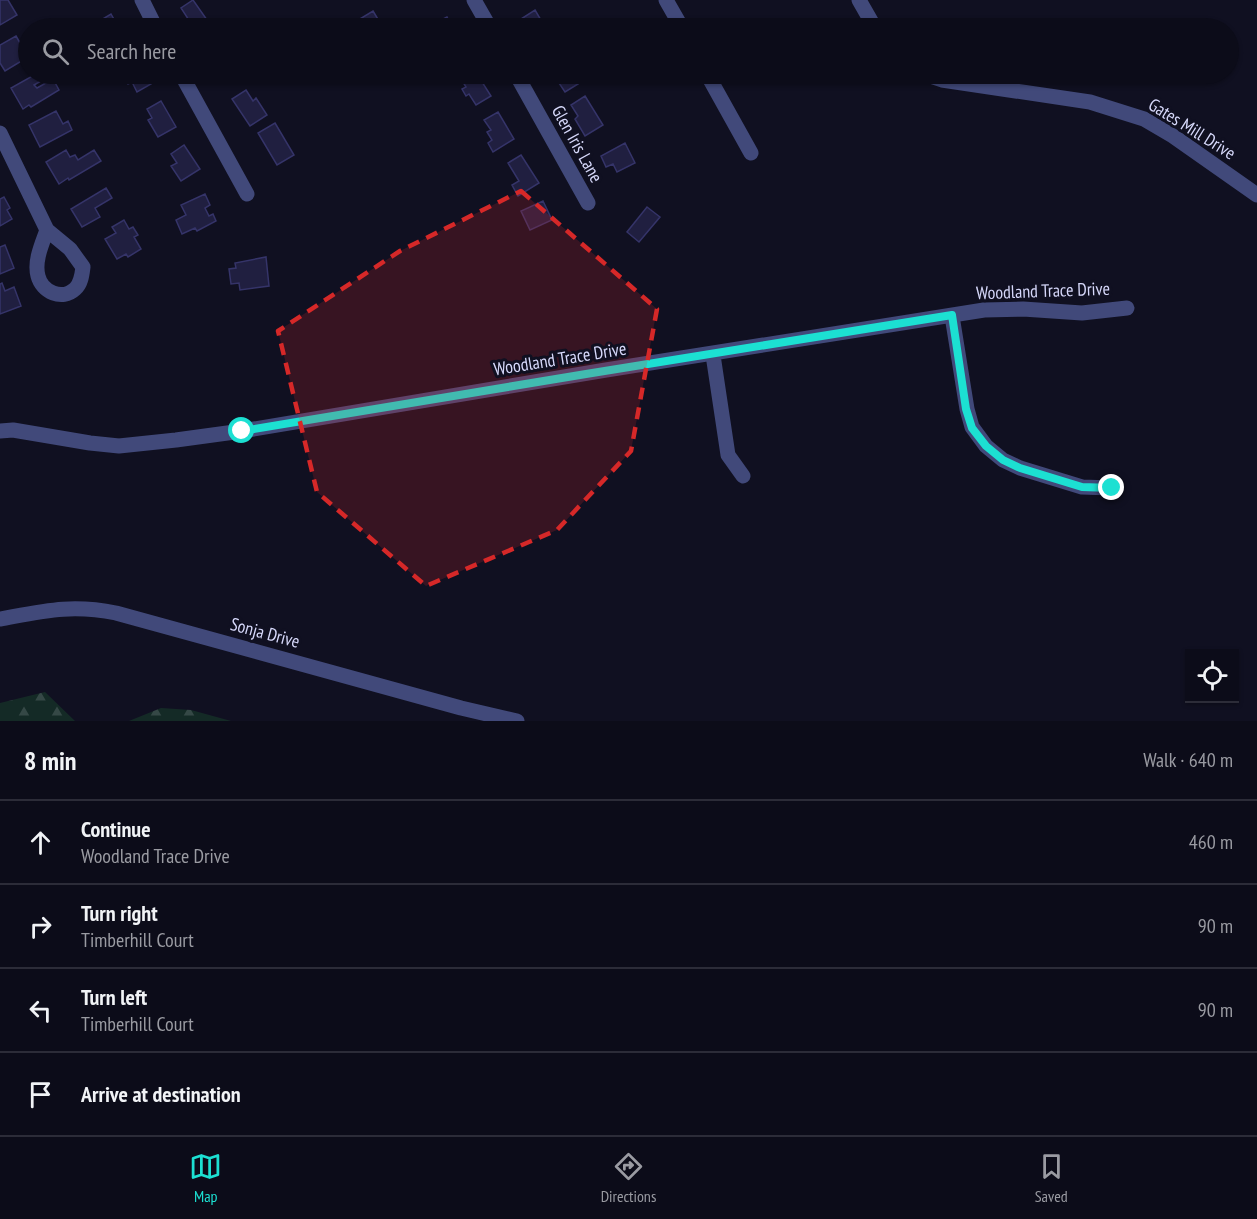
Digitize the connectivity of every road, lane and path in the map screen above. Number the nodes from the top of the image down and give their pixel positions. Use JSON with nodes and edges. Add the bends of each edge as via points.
{"nodes":[{"id":1,"x":142,"y":0,"type":"edge"},
{"id":2,"x":474,"y":0,"type":"edge"},
{"id":3,"x":666,"y":0,"type":"edge"},
{"id":4,"x":859,"y":0,"type":"edge"},
{"id":5,"x":151,"y":18,"type":"edge"},
{"id":6,"x":484,"y":18,"type":"edge"},
{"id":7,"x":676,"y":18,"type":"edge"},
{"id":8,"x":869,"y":18,"type":"edge"},
{"id":9,"x":186,"y":84,"type":"edge"},
{"id":10,"x":522,"y":84,"type":"edge"},
{"id":11,"x":713,"y":84,"type":"edge"},
{"id":12,"x":969,"y":84,"type":"edge"},
{"id":13,"x":0,"y":133,"type":"edge"},
{"id":14,"x":751,"y":153,"type":"dead end"},
{"id":15,"x":247,"y":194,"type":"dead end"},
{"id":16,"x":1257,"y":195,"type":"edge"},
{"id":17,"x":588,"y":203,"type":"dead end"},
{"id":18,"x":47,"y":230,"type":"dead end"},
{"id":19,"x":1127,"y":308,"type":"dead end"},
{"id":20,"x":952,"y":315,"type":"junction"},
{"id":21,"x":713,"y":355,"type":"junction"},
{"id":22,"x":0,"y":431,"type":"edge"},
{"id":23,"x":743,"y":476,"type":"dead end"},
{"id":24,"x":1112,"y":488,"type":"dead end"},
{"id":25,"x":0,"y":620,"type":"edge"},
{"id":26,"x":517,"y":721,"type":"edge"}],
"edges":[{"from":1,"to":5,"type":"street"},
{"from":2,"to":6,"type":"street"},
{"from":3,"to":7,"type":"street"},
{"from":4,"to":8,"type":"street"},
{"from":9,"to":15,"type":"street"},
{"from":10,"to":17,"type":"street","name":"Glen Iris Lane"},
{"from":11,"to":14,"type":"street"},
{"from":12,"to":16,"type":"street","name":"Gates Mill Drive","via":[[1090,102],[1144,119]]},
{"from":13,"to":18,"type":"street"},
{"from":19,"to":20,"type":"street","name":"Woodland Trace Drive","via":[[1082,313],[984,310]]},
{"from":20,"to":21,"type":"street","name":"Woodland Trace Drive"},
{"from":20,"to":24,"type":"street","via":[[966,409],[972,428],[986,446],[1020,468],[1082,487]]},
{"from":21,"to":22,"type":"street","name":"Woodland Trace Drive","via":[[176,440],[119,446]]},
{"from":21,"to":23,"type":"street","via":[[728,455]]},
{"from":25,"to":26,"type":"street","name":"Sonja Drive","via":[[58,608],[116,613]]}]}
